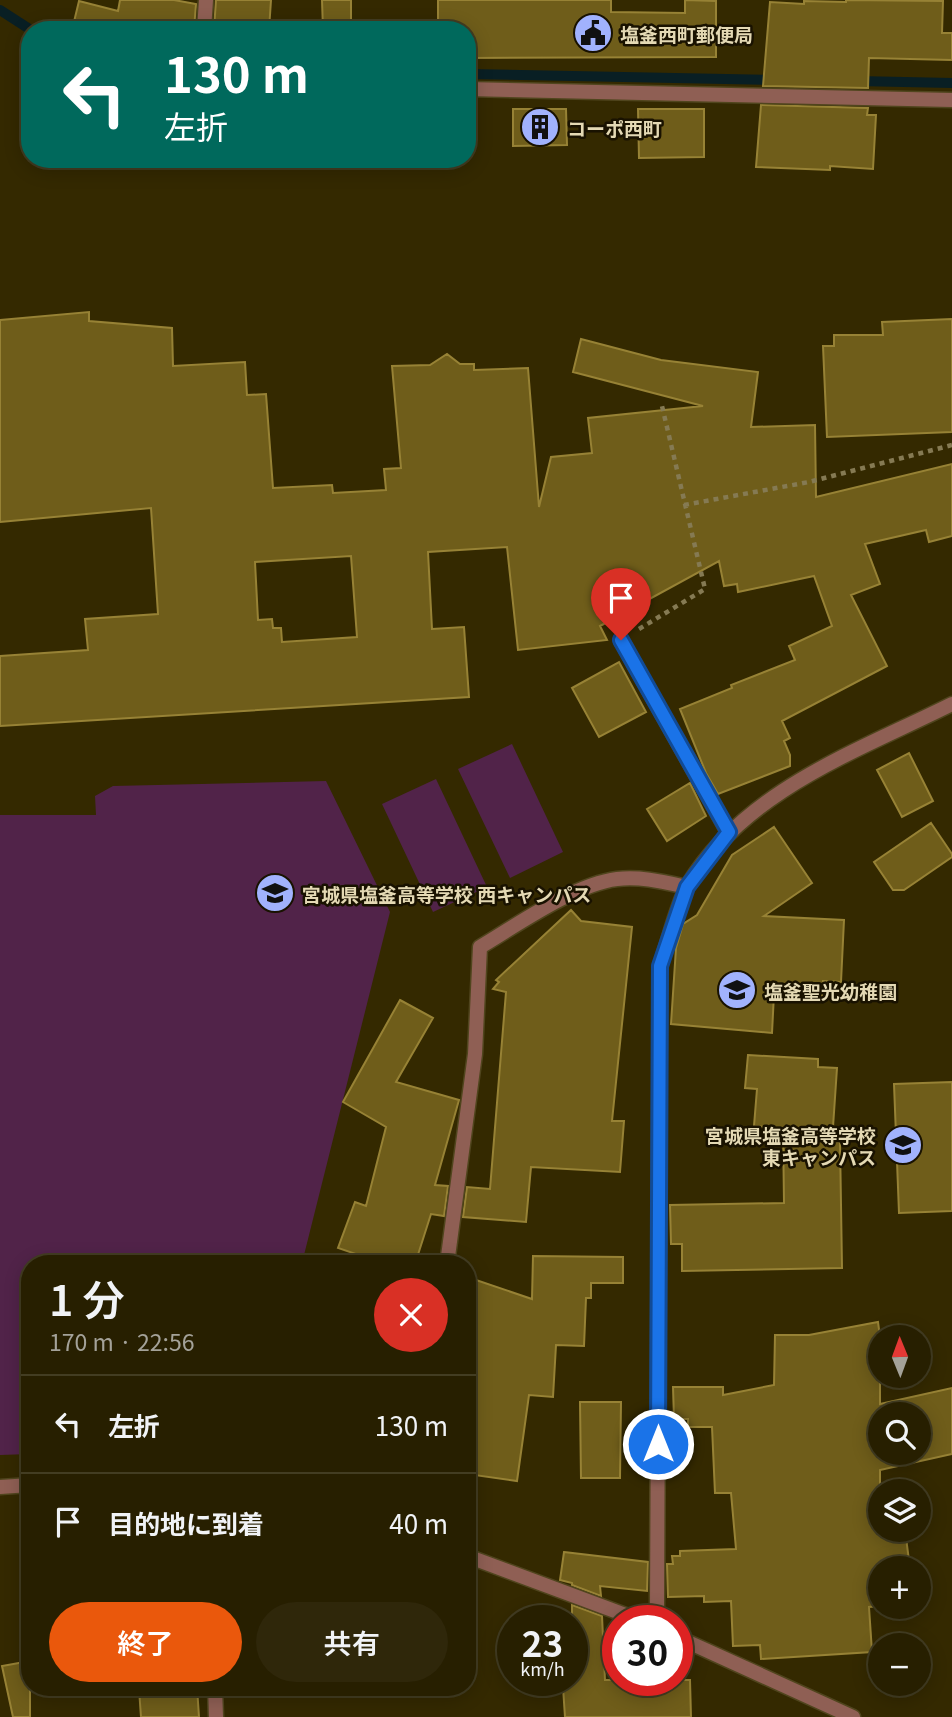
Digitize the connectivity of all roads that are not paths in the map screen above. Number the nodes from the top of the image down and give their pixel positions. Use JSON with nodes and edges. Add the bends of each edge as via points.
{"nodes":[{"id":1,"x":206,"y":0,"type":"edge"},
{"id":2,"x":205,"y":21,"type":"edge"},
{"id":3,"x":476,"y":89,"type":"edge"},
{"id":4,"x":952,"y":100,"type":"edge"},
{"id":5,"x":621,"y":640,"type":"road end"},
{"id":6,"x":952,"y":704,"type":"edge"},
{"id":7,"x":729,"y":832,"type":"junction"},
{"id":8,"x":687,"y":887,"type":"junction"},
{"id":9,"x":448,"y":1255,"type":"edge"},
{"id":10,"x":21,"y":1486,"type":"edge"},
{"id":11,"x":0,"y":1487,"type":"edge"},
{"id":12,"x":476,"y":1559,"type":"edge"},
{"id":13,"x":656,"y":1605,"type":"edge"},
{"id":14,"x":602,"y":1606,"type":"edge"},
{"id":15,"x":693,"y":1644,"type":"edge"},
{"id":16,"x":215,"y":1696,"type":"edge"},
{"id":17,"x":216,"y":1717,"type":"edge"},
{"id":18,"x":853,"y":1717,"type":"edge"}],
"edges":[{"from":1,"to":2,"type":"street"},
{"from":3,"to":4,"type":"street"},
{"from":5,"to":7,"type":"street"},
{"from":6,"to":7,"type":"street","via":[[794,783]]},
{"from":7,"to":8,"type":"street"},
{"from":8,"to":9,"type":"street","via":[[646,879],[616,879],[590,886],[480,947],[475,1054]]},
{"from":8,"to":13,"type":"street","via":[[660,966]]},
{"from":10,"to":11,"type":"street"},
{"from":12,"to":14,"type":"street"},
{"from":15,"to":18,"type":"street"},
{"from":16,"to":17,"type":"street"}]}
